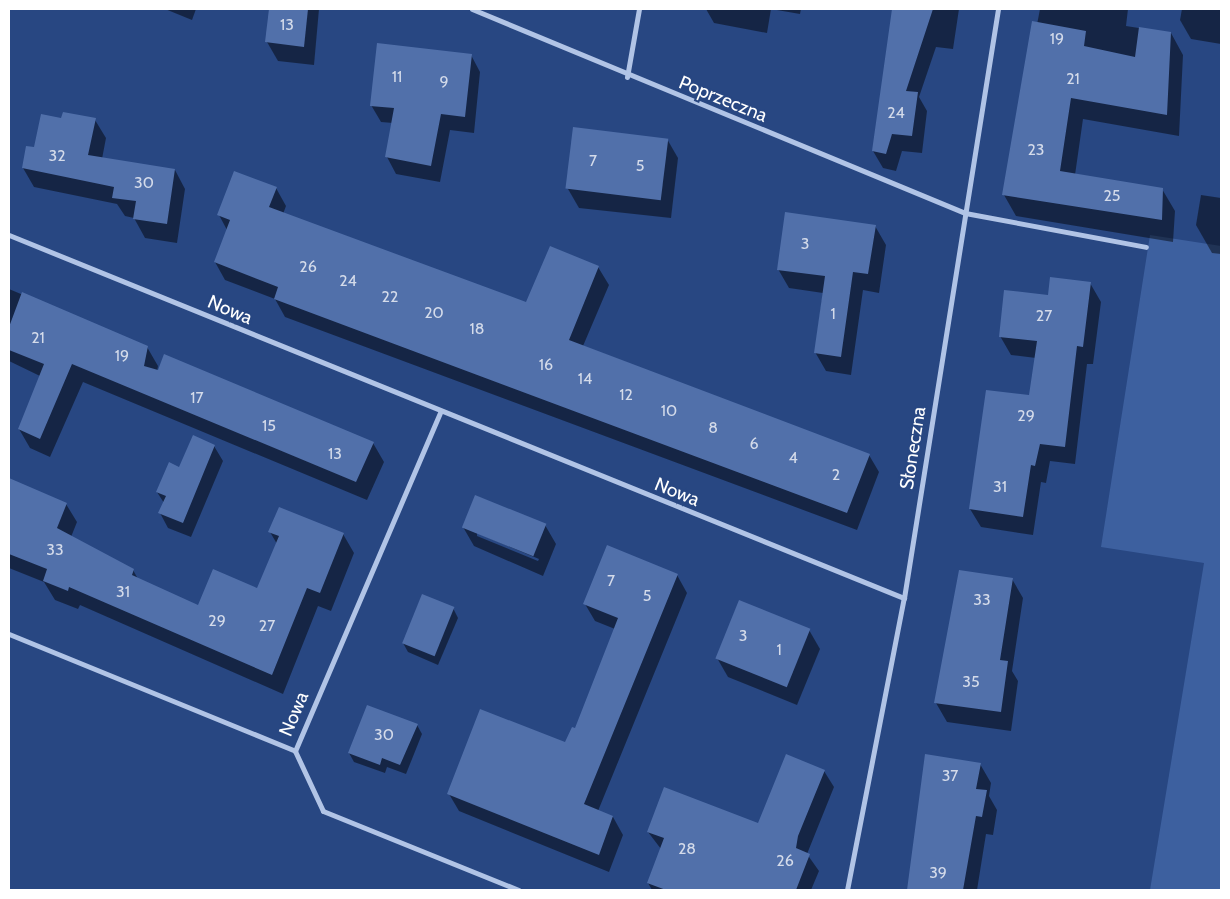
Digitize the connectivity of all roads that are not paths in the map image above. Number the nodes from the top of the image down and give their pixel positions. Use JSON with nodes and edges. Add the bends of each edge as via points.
{"nodes":[{"id":1,"x":472,"y":9,"type":"edge"},
{"id":2,"x":639,"y":9,"type":"edge"},
{"id":3,"x":998,"y":9,"type":"edge"},
{"id":4,"x":627,"y":77,"type":"junction"},
{"id":5,"x":965,"y":213,"type":"junction"},
{"id":6,"x":9,"y":235,"type":"edge"},
{"id":7,"x":1146,"y":247,"type":"dead end"},
{"id":8,"x":440,"y":414,"type":"junction"},
{"id":9,"x":904,"y":598,"type":"junction"},
{"id":10,"x":9,"y":634,"type":"edge"},
{"id":11,"x":295,"y":751,"type":"junction"},
{"id":12,"x":519,"y":890,"type":"edge"},
{"id":13,"x":847,"y":890,"type":"edge"}],
"edges":[{"from":1,"to":4,"type":"street","name":"Poprzeczna"},
{"from":2,"to":4,"type":"street"},
{"from":3,"to":5,"type":"street","name":"Słoneczna"},
{"from":4,"to":5,"type":"street","name":"Poprzeczna"},
{"from":5,"to":7,"type":"street","name":"Poprzeczna"},
{"from":5,"to":9,"type":"street","name":"Słoneczna"},
{"from":6,"to":8,"type":"street","name":"Nowa"},
{"from":8,"to":9,"type":"street","name":"Nowa"},
{"from":8,"to":11,"type":"street","name":"Nowa"},
{"from":9,"to":13,"type":"street","name":"Słoneczna"},
{"from":10,"to":11,"type":"street","name":"Nowa"},
{"from":11,"to":12,"type":"street","name":"Nowa","via":[[323,811]]}]}
